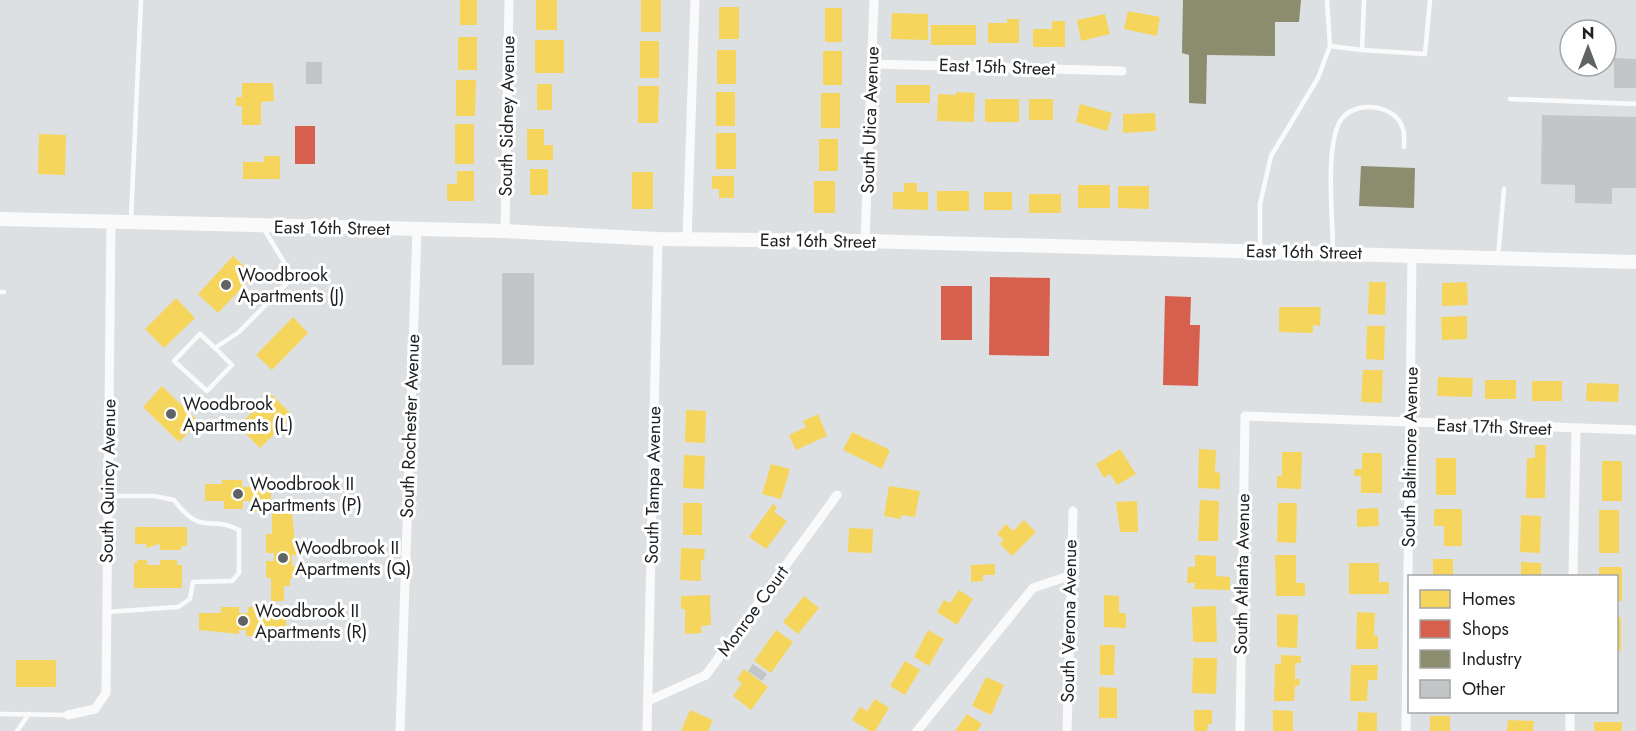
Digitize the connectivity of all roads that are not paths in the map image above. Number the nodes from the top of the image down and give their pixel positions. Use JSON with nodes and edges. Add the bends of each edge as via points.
{"nodes":[{"id":1,"x":141,"y":0,"type":"edge"},
{"id":2,"x":509,"y":0,"type":"edge"},
{"id":3,"x":695,"y":0,"type":"edge"},
{"id":4,"x":874,"y":0,"type":"edge"},
{"id":5,"x":1327,"y":0,"type":"edge"},
{"id":6,"x":1364,"y":0,"type":"edge"},
{"id":7,"x":1430,"y":0,"type":"edge"},
{"id":8,"x":1330,"y":46,"type":"junction"},
{"id":9,"x":1362,"y":50,"type":"junction"},
{"id":10,"x":873,"y":64,"type":"junction"},
{"id":11,"x":1122,"y":71,"type":"dead end"},
{"id":12,"x":1510,"y":99,"type":"dead end"},
{"id":13,"x":1636,"y":104,"type":"edge"},
{"id":14,"x":1404,"y":147,"type":"dead end"},
{"id":15,"x":1504,"y":189,"type":"dead end"},
{"id":16,"x":0,"y":219,"type":"edge"},
{"id":17,"x":111,"y":222,"type":"junction"},
{"id":18,"x":131,"y":222,"type":"junction"},
{"id":19,"x":263,"y":226,"type":"junction"},
{"id":20,"x":417,"y":230,"type":"junction"},
{"id":21,"x":505,"y":231,"type":"junction"},
{"id":22,"x":658,"y":239,"type":"junction"},
{"id":23,"x":687,"y":240,"type":"junction"},
{"id":24,"x":865,"y":241,"type":"junction"},
{"id":25,"x":1260,"y":251,"type":"junction"},
{"id":26,"x":1333,"y":253,"type":"junction"},
{"id":27,"x":1412,"y":254,"type":"junction"},
{"id":28,"x":1498,"y":257,"type":"junction"},
{"id":29,"x":1636,"y":262,"type":"edge"},
{"id":30,"x":215,"y":348,"type":"junction"},
{"id":31,"x":1245,"y":416,"type":"joint"},
{"id":32,"x":1411,"y":424,"type":"junction"},
{"id":33,"x":1576,"y":430,"type":"junction"},
{"id":34,"x":1636,"y":430,"type":"edge"},
{"id":35,"x":837,"y":495,"type":"dead end"},
{"id":36,"x":108,"y":496,"type":"junction"},
{"id":37,"x":1072,"y":511,"type":"dead end"},
{"id":38,"x":1409,"y":575,"type":"edge"},
{"id":39,"x":1573,"y":575,"type":"edge"},
{"id":40,"x":1069,"y":576,"type":"junction"},
{"id":41,"x":1408,"y":608,"type":"edge"},
{"id":42,"x":106,"y":612,"type":"junction"},
{"id":43,"x":648,"y":700,"type":"junction"},
{"id":44,"x":1570,"y":713,"type":"edge"},
{"id":45,"x":0,"y":714,"type":"edge"},
{"id":46,"x":29,"y":714,"type":"junction"},
{"id":47,"x":68,"y":715,"type":"joint"},
{"id":48,"x":18,"y":731,"type":"edge"},
{"id":49,"x":400,"y":731,"type":"edge"},
{"id":50,"x":647,"y":731,"type":"edge"},
{"id":51,"x":917,"y":731,"type":"edge"},
{"id":52,"x":1067,"y":731,"type":"edge"},
{"id":53,"x":1240,"y":731,"type":"edge"},
{"id":54,"x":1406,"y":731,"type":"edge"},
{"id":55,"x":1570,"y":731,"type":"edge"}],
"edges":[{"from":1,"to":18,"type":"lane"},
{"from":2,"to":21,"type":"street","name":"South Sidney Avenue"},
{"from":3,"to":23,"type":"street"},
{"from":4,"to":10,"type":"street","name":"South Utica Avenue"},
{"from":5,"to":8,"type":"lane"},
{"from":6,"to":9,"type":"lane"},
{"from":7,"to":9,"type":"lane","via":[[1425,54]]},
{"from":8,"to":9,"type":"lane"},
{"from":8,"to":25,"type":"lane","via":[[1318,78],[1271,156],[1260,204]]},
{"from":10,"to":11,"type":"street","name":"East 15th Street"},
{"from":10,"to":24,"type":"street","name":"South Utica Avenue"},
{"from":12,"to":13,"type":"lane"},
{"from":14,"to":26,"type":"lane","via":[[1403,128],[1392,114],[1375,106],[1355,109],[1340,121],[1332,151]]},
{"from":15,"to":28,"type":"lane"},
{"from":16,"to":17,"type":"street","name":"East 16th Street"},
{"from":17,"to":18,"type":"street","name":"East 16th Street"},
{"from":17,"to":36,"type":"street","name":"South Quincy Avenue"},
{"from":18,"to":19,"type":"street","name":"East 16th Street"},
{"from":19,"to":20,"type":"street","name":"East 16th Street"},
{"from":19,"to":30,"type":"lane","via":[[292,278],[239,332]]},
{"from":20,"to":21,"type":"street","name":"East 16th Street"},
{"from":20,"to":49,"type":"street","name":"South Rochester Avenue"},
{"from":21,"to":22,"type":"street","name":"East 16th Street"},
{"from":22,"to":23,"type":"street","name":"East 16th Street"},
{"from":22,"to":43,"type":"street","name":"South Tampa Avenue"},
{"from":23,"to":24,"type":"street","name":"East 16th Street"},
{"from":24,"to":25,"type":"street","name":"East 16th Street"},
{"from":25,"to":26,"type":"street","name":"East 16th Street"},
{"from":26,"to":27,"type":"street","name":"East 16th Street"},
{"from":27,"to":28,"type":"street","name":"East 16th Street"},
{"from":27,"to":32,"type":"street","name":"South Baltimore Avenue"},
{"from":28,"to":29,"type":"street","name":"East 16th Street"},
{"from":30,"to":30,"type":"lane","via":[[232,365],[207,391],[174,361],[200,334]]},
{"from":31,"to":32,"type":"street","name":"East 17th Street"},
{"from":31,"to":53,"type":"street","name":"South Atlanta Avenue"},
{"from":32,"to":33,"type":"street","name":"East 17th Street"},
{"from":32,"to":38,"type":"street","name":"South Baltimore Avenue"},
{"from":33,"to":34,"type":"street","name":"East 17th Street"},
{"from":33,"to":39,"type":"street"},
{"from":35,"to":43,"type":"street","name":"Monroe Court","via":[[706,675]]},
{"from":36,"to":42,"type":"street","name":"South Quincy Avenue"},
{"from":36,"to":42,"type":"lane","via":[[174,500],[201,525],[230,525],[238,530],[238,573],[232,581],[193,582],[190,599],[178,607]]},
{"from":37,"to":40,"type":"street","name":"South Verona Avenue"},
{"from":40,"to":51,"type":"street","via":[[1033,588]]},
{"from":40,"to":52,"type":"street","name":"South Verona Avenue"},
{"from":41,"to":54,"type":"street","name":"South Baltimore Avenue"},
{"from":42,"to":47,"type":"street","name":"South Quincy Avenue","via":[[106,693],[95,709]]},
{"from":43,"to":50,"type":"street","name":"South Tampa Avenue"},
{"from":44,"to":55,"type":"street"},
{"from":45,"to":46,"type":"lane"},
{"from":46,"to":47,"type":"lane"},
{"from":46,"to":48,"type":"lane"}]}
